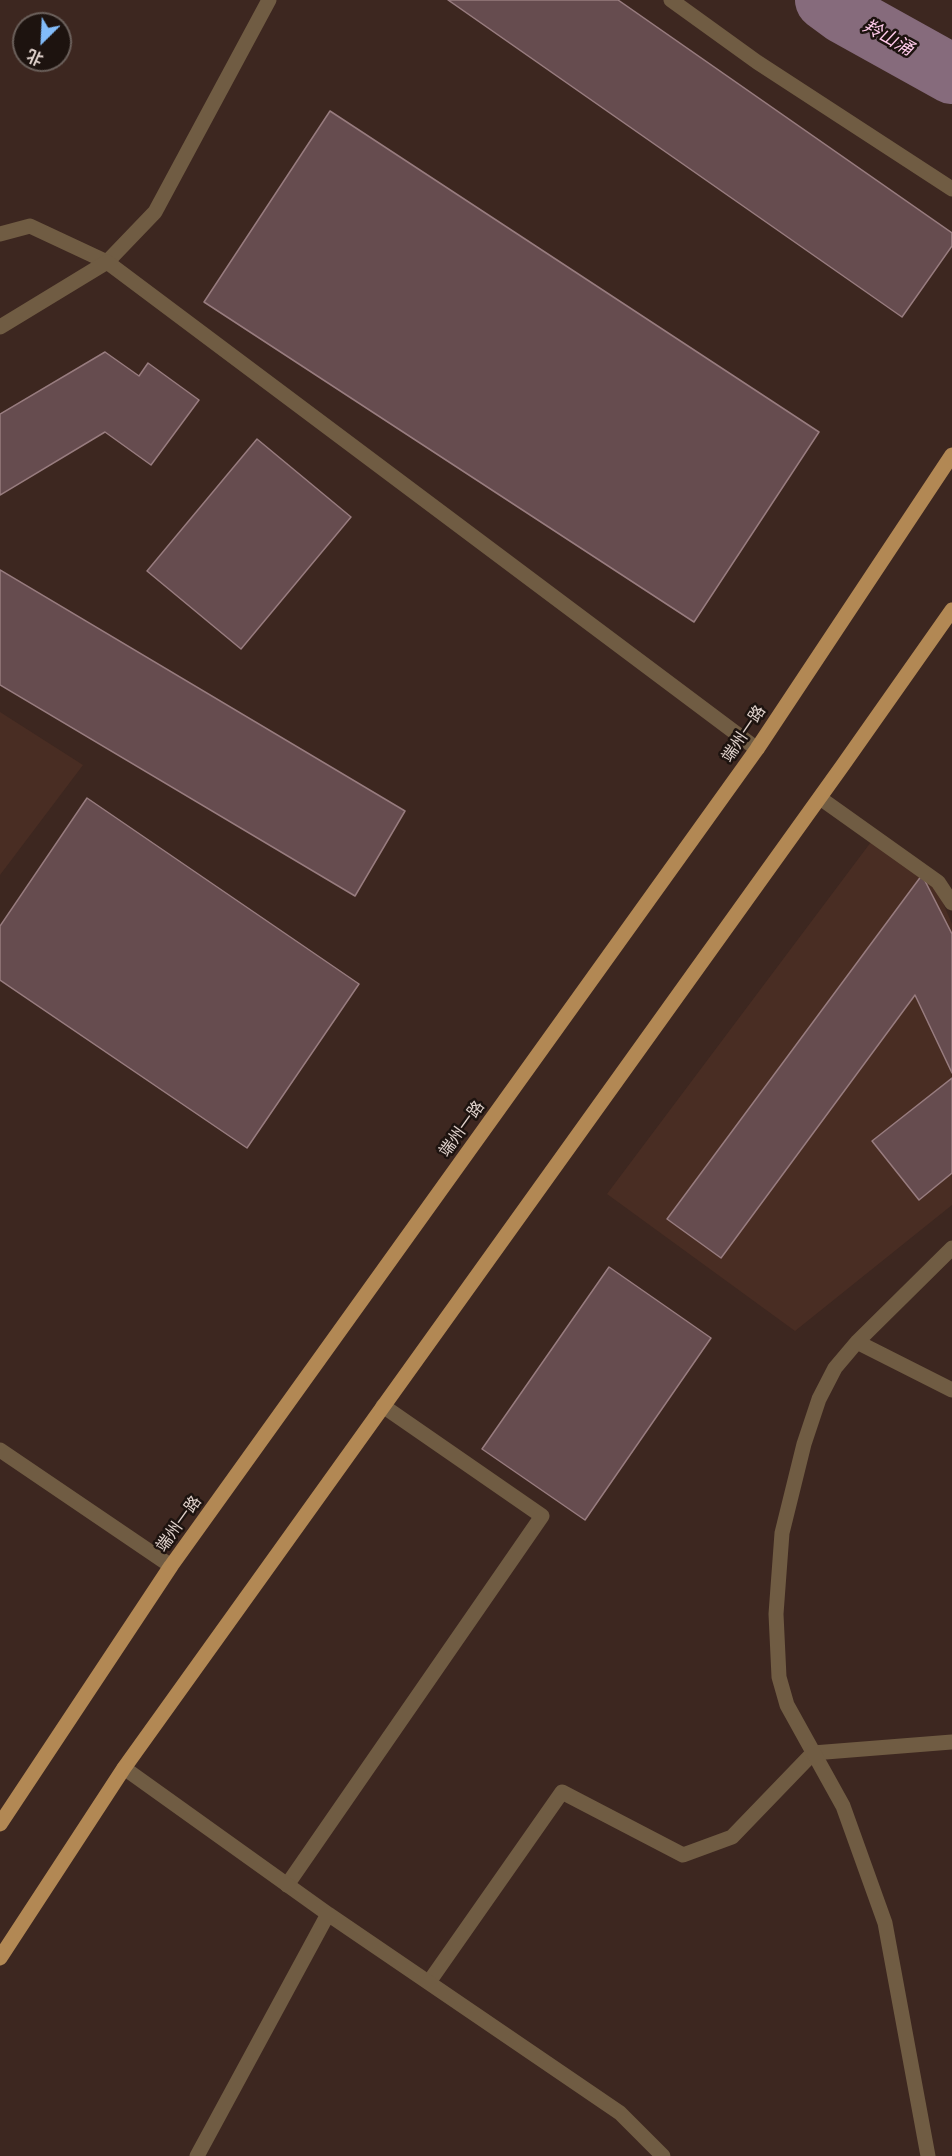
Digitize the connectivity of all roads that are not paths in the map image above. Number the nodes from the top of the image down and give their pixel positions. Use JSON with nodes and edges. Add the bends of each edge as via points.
{"nodes":[{"id":1,"x":269,"y":0,"type":"edge"},
{"id":2,"x":671,"y":0,"type":"edge"},
{"id":3,"x":952,"y":189,"type":"edge"},
{"id":4,"x":0,"y":234,"type":"edge"},
{"id":5,"x":107,"y":262,"type":"junction"},
{"id":6,"x":0,"y":327,"type":"edge"},
{"id":7,"x":952,"y":455,"type":"edge"},
{"id":8,"x":952,"y":610,"type":"edge"},
{"id":9,"x":757,"y":749,"type":"junction"},
{"id":10,"x":820,"y":798,"type":"junction"},
{"id":11,"x":952,"y":903,"type":"edge"},
{"id":12,"x":952,"y":1248,"type":"edge"},
{"id":13,"x":857,"y":1342,"type":"junction"},
{"id":14,"x":952,"y":1390,"type":"edge"},
{"id":15,"x":383,"y":1406,"type":"junction"},
{"id":16,"x":0,"y":1450,"type":"edge"},
{"id":17,"x":171,"y":1566,"type":"junction"},
{"id":18,"x":952,"y":1742,"type":"edge"},
{"id":19,"x":813,"y":1753,"type":"junction"},
{"id":20,"x":124,"y":1768,"type":"junction"},
{"id":21,"x":0,"y":1824,"type":"edge"},
{"id":22,"x":287,"y":1885,"type":"junction"},
{"id":23,"x":328,"y":1914,"type":"junction"},
{"id":24,"x":0,"y":1958,"type":"edge"},
{"id":25,"x":429,"y":1982,"type":"junction"},
{"id":26,"x":197,"y":2156,"type":"edge"},
{"id":27,"x":663,"y":2156,"type":"edge"},
{"id":28,"x":928,"y":2156,"type":"edge"}],
"edges":[{"from":1,"to":5,"type":"street","via":[[155,212]]},
{"from":2,"to":3,"type":"street","via":[[757,62]]},
{"from":4,"to":5,"type":"street","via":[[30,226]]},
{"from":5,"to":6,"type":"street"},
{"from":5,"to":9,"type":"street"},
{"from":7,"to":9,"type":"main road","name":"端州一路"},
{"from":8,"to":10,"type":"main road"},
{"from":9,"to":17,"type":"main road","name":"端州一路"},
{"from":10,"to":11,"type":"street","via":[[938,882]]},
{"from":10,"to":15,"type":"main road"},
{"from":12,"to":13,"type":"street"},
{"from":13,"to":14,"type":"street"},
{"from":13,"to":19,"type":"street","via":[[836,1368],[819,1399],[782,1533],[776,1614],[779,1677],[787,1705]]},
{"from":15,"to":20,"type":"main road"},
{"from":15,"to":22,"type":"street","via":[[542,1516]]},
{"from":16,"to":17,"type":"street"},
{"from":17,"to":21,"type":"main road","name":"端州一路"},
{"from":18,"to":19,"type":"street"},
{"from":19,"to":25,"type":"street","via":[[732,1837],[683,1855],[562,1792]]},
{"from":19,"to":28,"type":"street","via":[[843,1806],[885,1923]]},
{"from":20,"to":22,"type":"street"},
{"from":20,"to":24,"type":"main road"},
{"from":22,"to":23,"type":"street"},
{"from":23,"to":25,"type":"street"},
{"from":23,"to":26,"type":"street"},
{"from":25,"to":27,"type":"street","via":[[620,2113]]}]}
